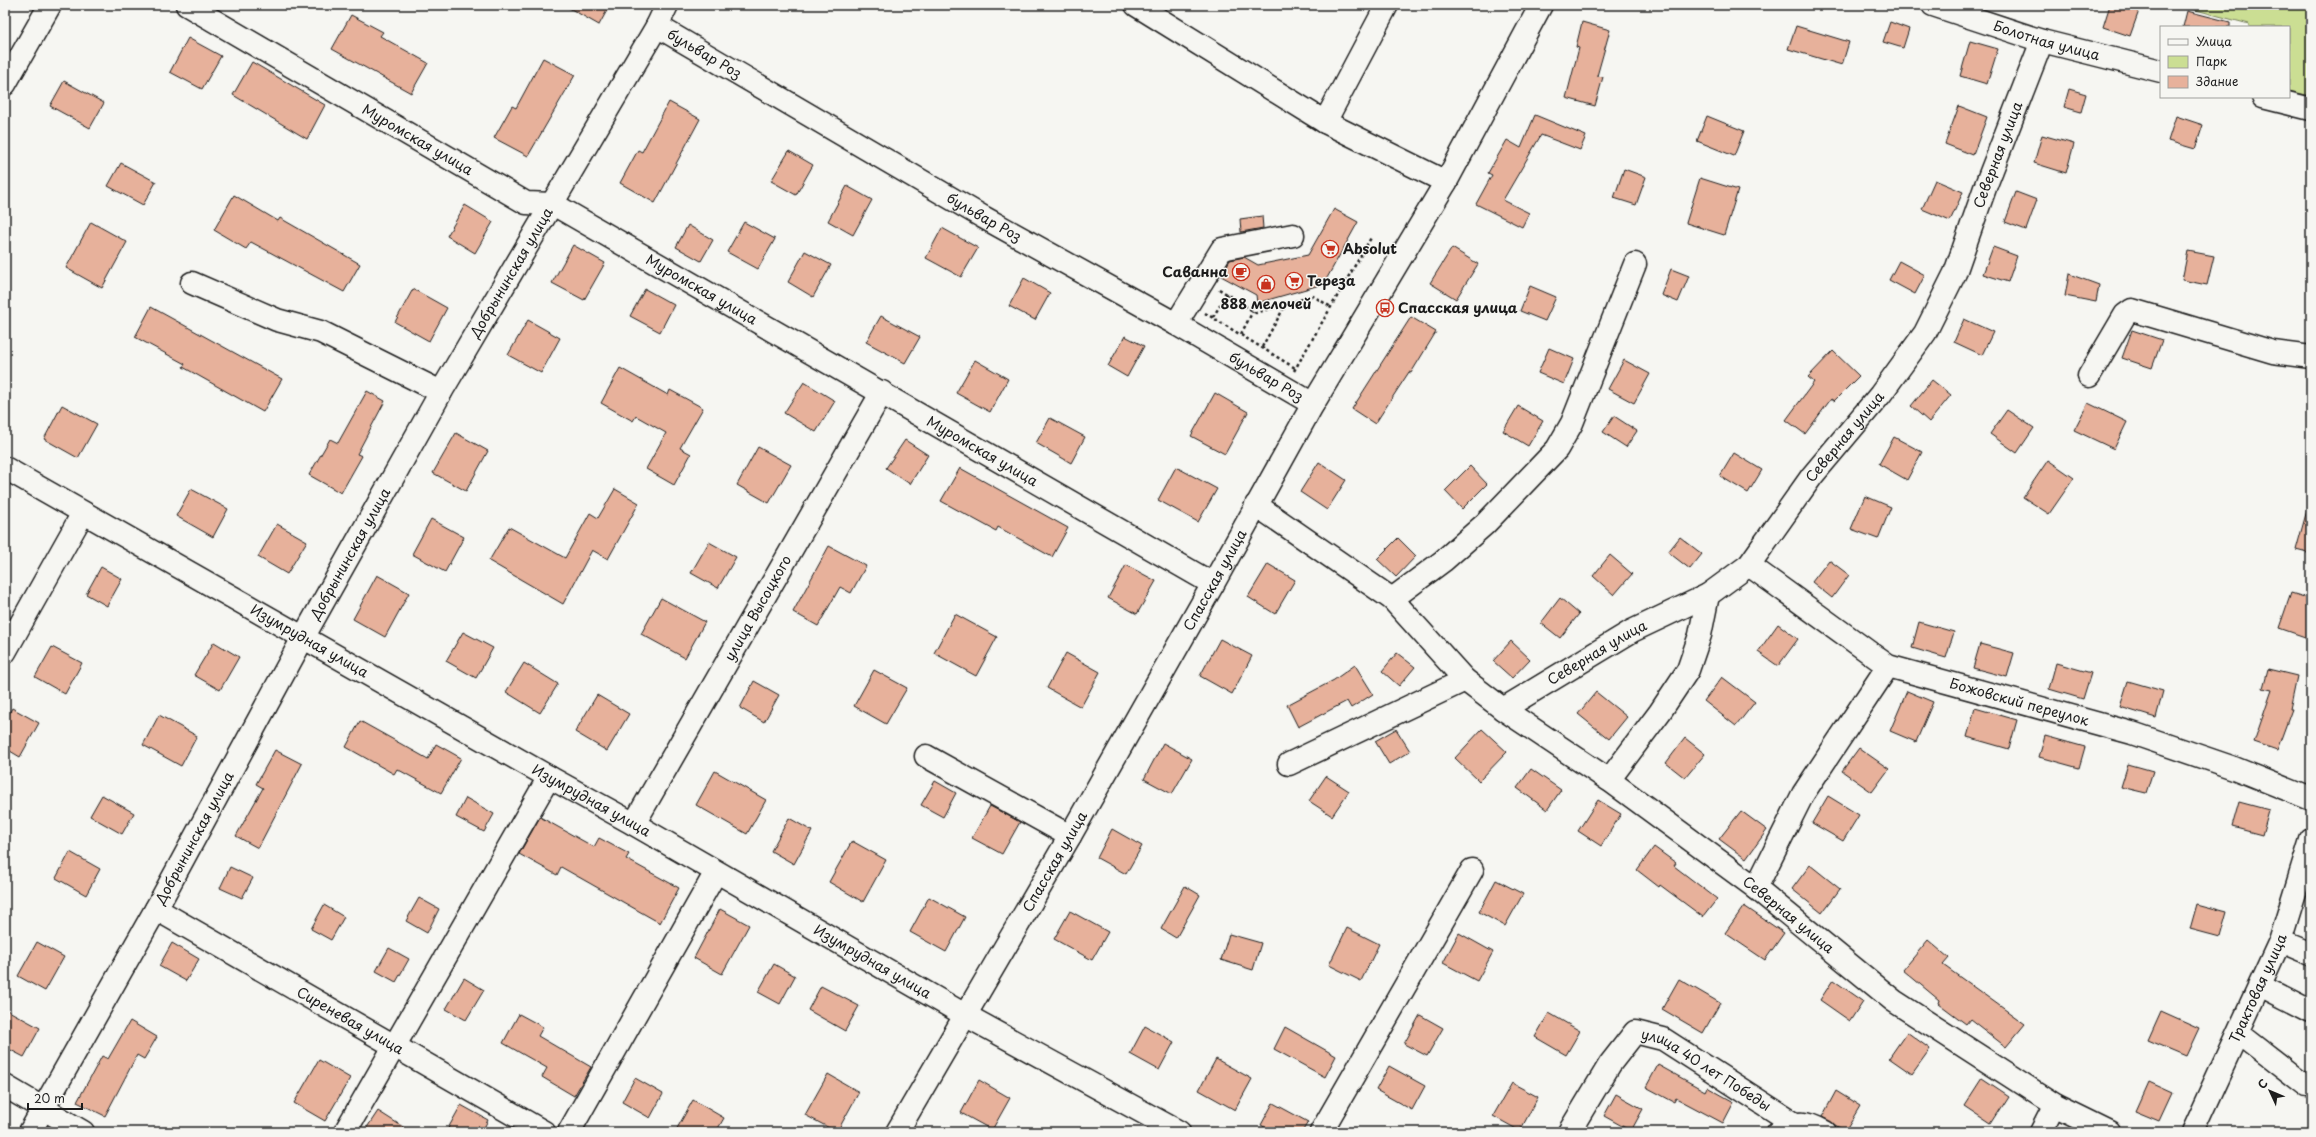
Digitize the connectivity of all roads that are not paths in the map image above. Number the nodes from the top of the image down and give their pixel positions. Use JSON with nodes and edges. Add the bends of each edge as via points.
{"nodes":[{"id":1,"x":50,"y":5,"type":"edge"},
{"id":2,"x":187,"y":5,"type":"edge"},
{"id":3,"x":667,"y":5,"type":"edge"},
{"id":4,"x":1136,"y":5,"type":"edge"},
{"id":5,"x":1387,"y":5,"type":"edge"},
{"id":6,"x":1541,"y":5,"type":"edge"},
{"id":7,"x":1934,"y":5,"type":"edge"},
{"id":8,"x":657,"y":26,"type":"junction"},
{"id":9,"x":2042,"y":40,"type":"junction"},
{"id":10,"x":2160,"y":71,"type":"edge"},
{"id":11,"x":5,"y":84,"type":"edge"},
{"id":12,"x":2267,"y":98,"type":"edge"},
{"id":13,"x":2311,"y":109,"type":"edge"},
{"id":14,"x":1325,"y":122,"type":"junction"},
{"id":15,"x":1446,"y":182,"type":"junction"},
{"id":16,"x":553,"y":204,"type":"junction"},
{"id":17,"x":1293,"y":235,"type":"dead end"},
{"id":18,"x":1635,"y":264,"type":"dead end"},
{"id":19,"x":192,"y":283,"type":"dead end"},
{"id":20,"x":1176,"y":324,"type":"junction"},
{"id":21,"x":2311,"y":357,"type":"edge"},
{"id":22,"x":2089,"y":376,"type":"dead end"},
{"id":23,"x":441,"y":392,"type":"junction"},
{"id":24,"x":882,"y":392,"type":"junction"},
{"id":25,"x":1313,"y":404,"type":"junction"},
{"id":26,"x":5,"y":468,"type":"edge"},
{"id":27,"x":1256,"y":505,"type":"junction"},
{"id":28,"x":83,"y":513,"type":"junction"},
{"id":29,"x":1749,"y":565,"type":"junction"},
{"id":30,"x":1213,"y":584,"type":"junction"},
{"id":31,"x":1708,"y":595,"type":"junction"},
{"id":32,"x":1392,"y":599,"type":"junction"},
{"id":33,"x":304,"y":636,"type":"junction"},
{"id":34,"x":5,"y":652,"type":"edge"},
{"id":35,"x":1888,"y":666,"type":"junction"},
{"id":36,"x":1465,"y":680,"type":"junction"},
{"id":37,"x":1503,"y":709,"type":"junction"},
{"id":38,"x":926,"y":756,"type":"dead end"},
{"id":39,"x":1289,"y":764,"type":"dead end"},
{"id":40,"x":549,"y":777,"type":"junction"},
{"id":41,"x":1609,"y":780,"type":"junction"},
{"id":42,"x":2311,"y":799,"type":"edge"},
{"id":43,"x":634,"y":824,"type":"junction"},
{"id":44,"x":1070,"y":836,"type":"junction"},
{"id":45,"x":2311,"y":840,"type":"edge"},
{"id":46,"x":1472,"y":870,"type":"dead end"},
{"id":47,"x":716,"y":872,"type":"junction"},
{"id":48,"x":1756,"y":888,"type":"junction"},
{"id":49,"x":156,"y":909,"type":"junction"},
{"id":50,"x":2280,"y":941,"type":"junction"},
{"id":51,"x":2311,"y":954,"type":"edge"},
{"id":52,"x":2260,"y":986,"type":"junction"},
{"id":53,"x":2311,"y":1012,"type":"edge"},
{"id":54,"x":965,"y":1015,"type":"junction"},
{"id":55,"x":2238,"y":1033,"type":"junction"},
{"id":56,"x":394,"y":1045,"type":"junction"},
{"id":57,"x":2305,"y":1085,"type":"dead end"},
{"id":58,"x":5,"y":1086,"type":"edge"},
{"id":59,"x":2055,"y":1105,"type":"junction"},
{"id":60,"x":43,"y":1109,"type":"junction"},
{"id":61,"x":1786,"y":1128,"type":"edge"},
{"id":62,"x":30,"y":1132,"type":"edge"},
{"id":63,"x":83,"y":1132,"type":"edge"},
{"id":64,"x":345,"y":1132,"type":"edge"},
{"id":65,"x":544,"y":1132,"type":"edge"},
{"id":66,"x":569,"y":1132,"type":"edge"},
{"id":67,"x":897,"y":1132,"type":"edge"},
{"id":68,"x":1179,"y":1132,"type":"edge"},
{"id":69,"x":1321,"y":1132,"type":"edge"},
{"id":70,"x":1569,"y":1132,"type":"edge"},
{"id":71,"x":1825,"y":1132,"type":"edge"},
{"id":72,"x":2041,"y":1132,"type":"edge"},
{"id":73,"x":2110,"y":1132,"type":"edge"},
{"id":74,"x":2192,"y":1132,"type":"edge"}],
"edges":[{"from":1,"to":11,"type":"street"},
{"from":2,"to":16,"type":"street","name":"Муромская улица","via":[[526,203]]},
{"from":3,"to":8,"type":"street","name":"Добрынинская улица"},
{"from":4,"to":14,"type":"street"},
{"from":5,"to":14,"type":"street"},
{"from":6,"to":15,"type":"street","name":"Спасская улица"},
{"from":7,"to":9,"type":"street","name":"Болотная улица"},
{"from":8,"to":16,"type":"street","name":"Добрынинская улица"},
{"from":8,"to":20,"type":"street","name":"бульвар Роз","via":[[983,217]]},
{"from":9,"to":10,"type":"street","name":"Болотная улица"},
{"from":9,"to":29,"type":"street","name":"Северная улица","via":[[1955,273],[1925,333],[1880,394],[1812,476]]},
{"from":12,"to":13,"type":"street"},
{"from":14,"to":15,"type":"street"},
{"from":15,"to":25,"type":"street","name":"Спасская улица"},
{"from":16,"to":23,"type":"street","name":"Добрынинская улица"},
{"from":16,"to":24,"type":"street","name":"Муромская улица"},
{"from":17,"to":20,"type":"street","via":[[1222,249]]},
{"from":18,"to":32,"type":"street","via":[[1572,423],[1557,449],[1486,524],[1444,561]]},
{"from":19,"to":23,"type":"street","via":[[277,320],[321,332]]},
{"from":20,"to":25,"type":"street","name":"бульвар Роз"},
{"from":21,"to":22,"type":"street","via":[[2273,352],[2132,310],[2125,315]]},
{"from":23,"to":33,"type":"street","name":"Добрынинская улица"},
{"from":24,"to":30,"type":"street","name":"Муромская улица"},
{"from":24,"to":43,"type":"street","name":"улица Высоцкого"},
{"from":25,"to":27,"type":"street","name":"Спасская улица"},
{"from":26,"to":28,"type":"street","name":"Изумрудная улица"},
{"from":27,"to":30,"type":"street","name":"Спасская улица"},
{"from":27,"to":32,"type":"street","name":"Северная улица"},
{"from":28,"to":33,"type":"street","name":"Изумрудная улица"},
{"from":28,"to":34,"type":"street"},
{"from":29,"to":31,"type":"street","name":"Северная улица"},
{"from":29,"to":35,"type":"street","name":"Божовский переулок"},
{"from":30,"to":44,"type":"street","name":"Спасская улица"},
{"from":31,"to":37,"type":"street","name":"Северная улица","via":[[1632,631]]},
{"from":31,"to":41,"type":"street","via":[[1700,635],[1688,670]]},
{"from":32,"to":36,"type":"street","name":"Северная улица"},
{"from":33,"to":40,"type":"street","name":"Изумрудная улица"},
{"from":33,"to":49,"type":"street","name":"Добрынинская улица"},
{"from":35,"to":42,"type":"street","name":"Божовский переулок","via":[[2132,733],[2234,768]]},
{"from":35,"to":48,"type":"street","via":[[1803,794]]},
{"from":36,"to":37,"type":"street","name":"Северная улица"},
{"from":36,"to":39,"type":"street"},
{"from":37,"to":41,"type":"street","name":"Северная улица"},
{"from":38,"to":44,"type":"street"},
{"from":40,"to":43,"type":"street","name":"Изумрудная улица"},
{"from":40,"to":56,"type":"street"},
{"from":41,"to":48,"type":"street","name":"Северная улица"},
{"from":43,"to":47,"type":"street","name":"Изумрудная улица"},
{"from":44,"to":54,"type":"street","name":"Спасская улица"},
{"from":45,"to":50,"type":"street","name":"Трактовая улица"},
{"from":46,"to":69,"type":"street"},
{"from":47,"to":54,"type":"street","name":"Изумрудная улица"},
{"from":47,"to":66,"type":"street"},
{"from":48,"to":59,"type":"street","name":"Северная улица","via":[[1894,1001]]},
{"from":49,"to":56,"type":"street","name":"Сиреневая улица"},
{"from":49,"to":60,"type":"street","name":"Добрынинская улица"},
{"from":50,"to":51,"type":"street"},
{"from":50,"to":52,"type":"street","name":"Трактовая улица"},
{"from":52,"to":53,"type":"street"},
{"from":52,"to":55,"type":"street","name":"Трактовая улица"},
{"from":54,"to":67,"type":"street","name":"Спасская улица"},
{"from":54,"to":68,"type":"street","name":"Изумрудная улица"},
{"from":55,"to":57,"type":"street"},
{"from":55,"to":74,"type":"street","name":"Трактовая улица"},
{"from":56,"to":64,"type":"street"},
{"from":56,"to":65,"type":"street","name":"Сиреневая улица"},
{"from":58,"to":60,"type":"street"},
{"from":59,"to":72,"type":"street"},
{"from":59,"to":73,"type":"street","name":"Северная улица"},
{"from":60,"to":62,"type":"street","name":"Добрынинская улица"},
{"from":60,"to":63,"type":"street"},
{"from":61,"to":70,"type":"street","name":"улица 40 лет Победы","via":[[1663,1039],[1635,1032],[1610,1064]]},
{"from":61,"to":71,"type":"street","via":[[1808,1123]]}]}
